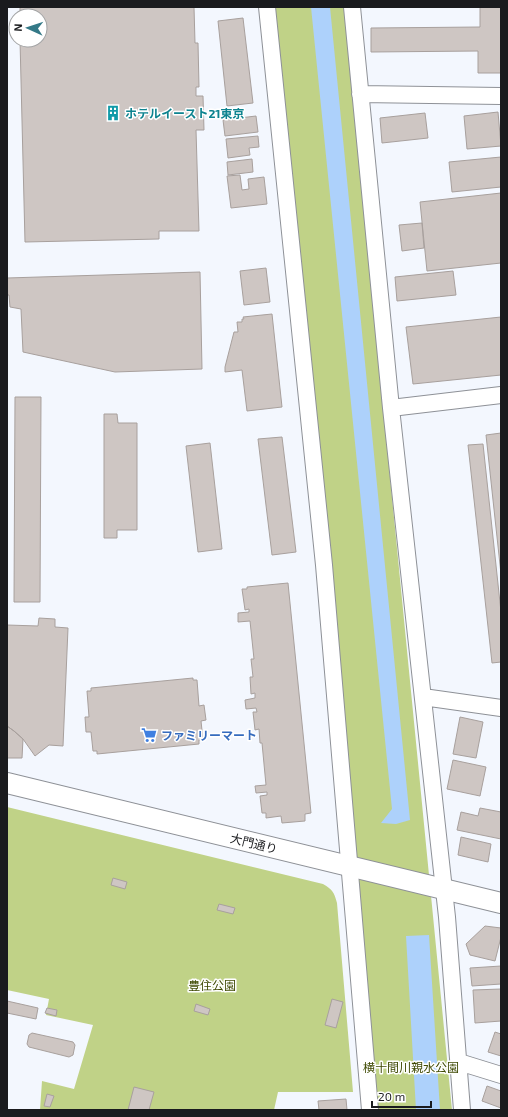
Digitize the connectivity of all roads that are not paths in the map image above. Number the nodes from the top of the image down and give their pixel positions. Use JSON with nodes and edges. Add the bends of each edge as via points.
{"nodes":[{"id":1,"x":266,"y":7,"type":"edge"},
{"id":2,"x":352,"y":7,"type":"edge"},
{"id":3,"x":360,"y":94,"type":"junction"},
{"id":4,"x":501,"y":96,"type":"edge"},
{"id":5,"x":501,"y":395,"type":"edge"},
{"id":6,"x":391,"y":408,"type":"junction"},
{"id":7,"x":423,"y":697,"type":"junction"},
{"id":8,"x":501,"y":708,"type":"edge"},
{"id":9,"x":7,"y":783,"type":"edge"},
{"id":10,"x":357,"y":868,"type":"junction"},
{"id":11,"x":438,"y":887,"type":"junction"},
{"id":12,"x":501,"y":903,"type":"edge"},
{"id":13,"x":459,"y":1062,"type":"junction"},
{"id":14,"x":501,"y":1075,"type":"edge"},
{"id":15,"x":370,"y":1110,"type":"edge"},
{"id":16,"x":462,"y":1110,"type":"edge"}],
"edges":[{"from":1,"to":10,"type":"street"},
{"from":2,"to":3,"type":"street"},
{"from":3,"to":4,"type":"street"},
{"from":3,"to":6,"type":"street"},
{"from":5,"to":6,"type":"street"},
{"from":6,"to":7,"type":"street"},
{"from":7,"to":8,"type":"street"},
{"from":7,"to":11,"type":"street"},
{"from":9,"to":10,"type":"street","name":"大門通り"},
{"from":10,"to":11,"type":"street","name":"大門通り"},
{"from":10,"to":15,"type":"street"},
{"from":11,"to":12,"type":"street","name":"大門通り"},
{"from":11,"to":13,"type":"street"},
{"from":13,"to":14,"type":"street"},
{"from":13,"to":16,"type":"street"}]}
